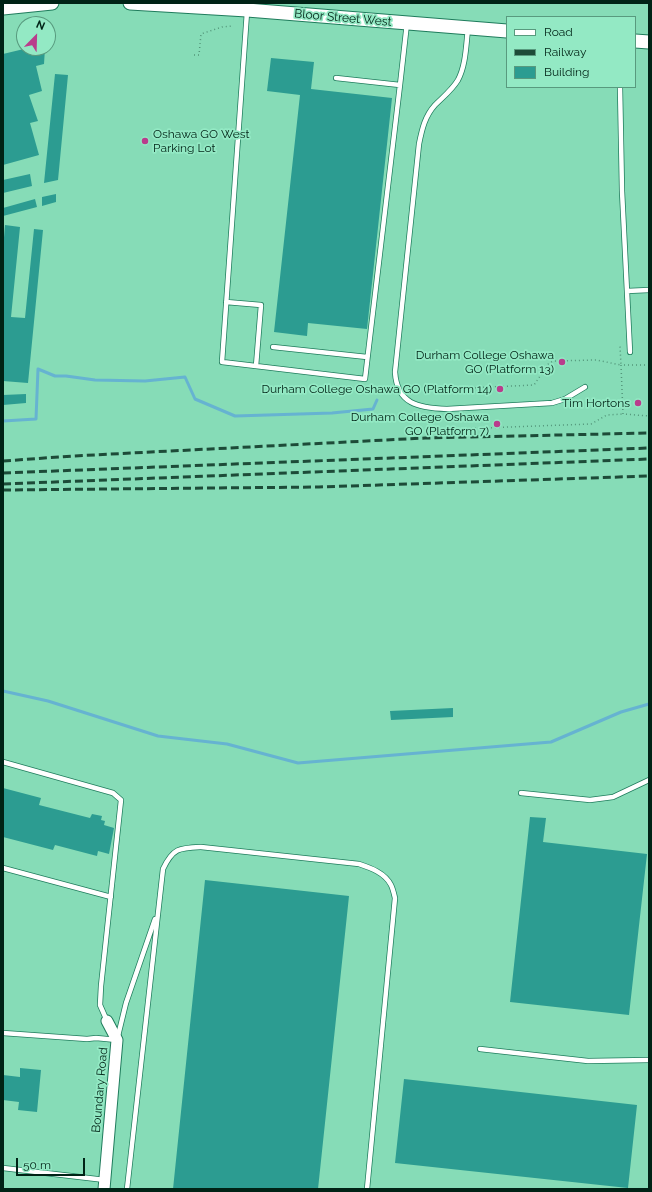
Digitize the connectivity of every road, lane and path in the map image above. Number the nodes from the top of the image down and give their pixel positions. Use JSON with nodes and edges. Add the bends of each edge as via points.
{"nodes":[{"id":1,"x":52,"y":3,"type":"edge"},
{"id":2,"x":130,"y":3,"type":"edge"},
{"id":3,"x":3,"y":8,"type":"edge"},
{"id":4,"x":247,"y":10,"type":"junction"},
{"id":5,"x":407,"y":23,"type":"junction"},
{"id":6,"x":232,"y":26,"type":"dead end"},
{"id":7,"x":468,"y":29,"type":"junction"},
{"id":8,"x":506,"y":32,"type":"edge"},
{"id":9,"x":636,"y":41,"type":"edge"},
{"id":10,"x":649,"y":42,"type":"edge"},
{"id":11,"x":194,"y":55,"type":"dead end"},
{"id":12,"x":336,"y":78,"type":"dead end"},
{"id":13,"x":400,"y":85,"type":"junction"},
{"id":14,"x":620,"y":88,"type":"edge"},
{"id":15,"x":649,"y":290,"type":"edge"},
{"id":16,"x":627,"y":291,"type":"junction"},
{"id":17,"x":226,"y":302,"type":"junction"},
{"id":18,"x":620,"y":346,"type":"dead end"},
{"id":19,"x":273,"y":347,"type":"dead end"},
{"id":20,"x":630,"y":352,"type":"dead end"},
{"id":21,"x":368,"y":357,"type":"junction"},
{"id":22,"x":621,"y":365,"type":"junction"},
{"id":23,"x":649,"y":365,"type":"edge"},
{"id":24,"x":256,"y":366,"type":"junction"},
{"id":25,"x":585,"y":387,"type":"dead end"},
{"id":26,"x":447,"y":389,"type":"dead end"},
{"id":27,"x":623,"y":414,"type":"junction"},
{"id":28,"x":649,"y":416,"type":"edge"},
{"id":29,"x":455,"y":429,"type":"dead end"},
{"id":30,"x":3,"y":762,"type":"edge"},
{"id":31,"x":649,"y":780,"type":"edge"},
{"id":32,"x":521,"y":793,"type":"dead end"},
{"id":33,"x":3,"y":868,"type":"edge"},
{"id":34,"x":111,"y":897,"type":"junction"},
{"id":35,"x":158,"y":910,"type":"junction"},
{"id":36,"x":107,"y":1020,"type":"joint"},
{"id":37,"x":3,"y":1033,"type":"edge"},
{"id":38,"x":117,"y":1040,"type":"junction"},
{"id":39,"x":480,"y":1049,"type":"dead end"},
{"id":40,"x":649,"y":1060,"type":"edge"},
{"id":41,"x":3,"y":1168,"type":"edge"},
{"id":42,"x":105,"y":1185,"type":"edge"},
{"id":43,"x":127,"y":1189,"type":"edge"},
{"id":44,"x":367,"y":1189,"type":"edge"}],
"edges":[{"from":1,"to":3,"type":"main road"},
{"from":2,"to":4,"type":"main road","name":"Bloor Street West"},
{"from":4,"to":5,"type":"main road","name":"Bloor Street West"},
{"from":4,"to":17,"type":"lane"},
{"from":5,"to":7,"type":"main road","name":"Bloor Street West"},
{"from":5,"to":13,"type":"lane"},
{"from":6,"to":11,"type":"path","via":[[201,34],[199,55]]},
{"from":7,"to":8,"type":"main road","name":"Bloor Street West"},
{"from":7,"to":25,"type":"lane","via":[[465,57],[458,79],[426,118],[419,144],[395,372],[399,392],[418,405],[431,409],[446,409],[552,403],[566,400]]},
{"from":9,"to":10,"type":"main road"},
{"from":12,"to":13,"type":"lane"},
{"from":13,"to":21,"type":"lane"},
{"from":14,"to":16,"type":"lane"},
{"from":15,"to":16,"type":"lane"},
{"from":16,"to":20,"type":"lane"},
{"from":17,"to":24,"type":"lane","via":[[222,362]]},
{"from":17,"to":24,"type":"lane","via":[[261,305]]},
{"from":18,"to":22,"type":"path"},
{"from":19,"to":21,"type":"lane"},
{"from":21,"to":24,"type":"lane","via":[[365,379]]},
{"from":22,"to":23,"type":"path"},
{"from":22,"to":26,"type":"path","via":[[596,360],[554,361],[549,363],[534,385]]},
{"from":22,"to":27,"type":"path"},
{"from":27,"to":28,"type":"path"},
{"from":27,"to":29,"type":"path","via":[[608,415],[591,424]]},
{"from":30,"to":34,"type":"lane","via":[[114,793],[121,800]]},
{"from":31,"to":32,"type":"lane","via":[[613,797],[590,800]]},
{"from":33,"to":34,"type":"lane"},
{"from":34,"to":36,"type":"lane","via":[[100,1005]]},
{"from":35,"to":38,"type":"lane","via":[[126,1003]]},
{"from":35,"to":43,"type":"lane"},
{"from":35,"to":44,"type":"lane","via":[[163,869],[169,856],[182,848],[201,846],[359,864],[373,868],[391,885],[395,898]]},
{"from":36,"to":38,"type":"street","name":"Boundary Road"},
{"from":37,"to":38,"type":"lane"},
{"from":38,"to":42,"type":"street","name":"Boundary Road"},
{"from":39,"to":40,"type":"lane","via":[[588,1061]]},
{"from":41,"to":42,"type":"lane"}]}
